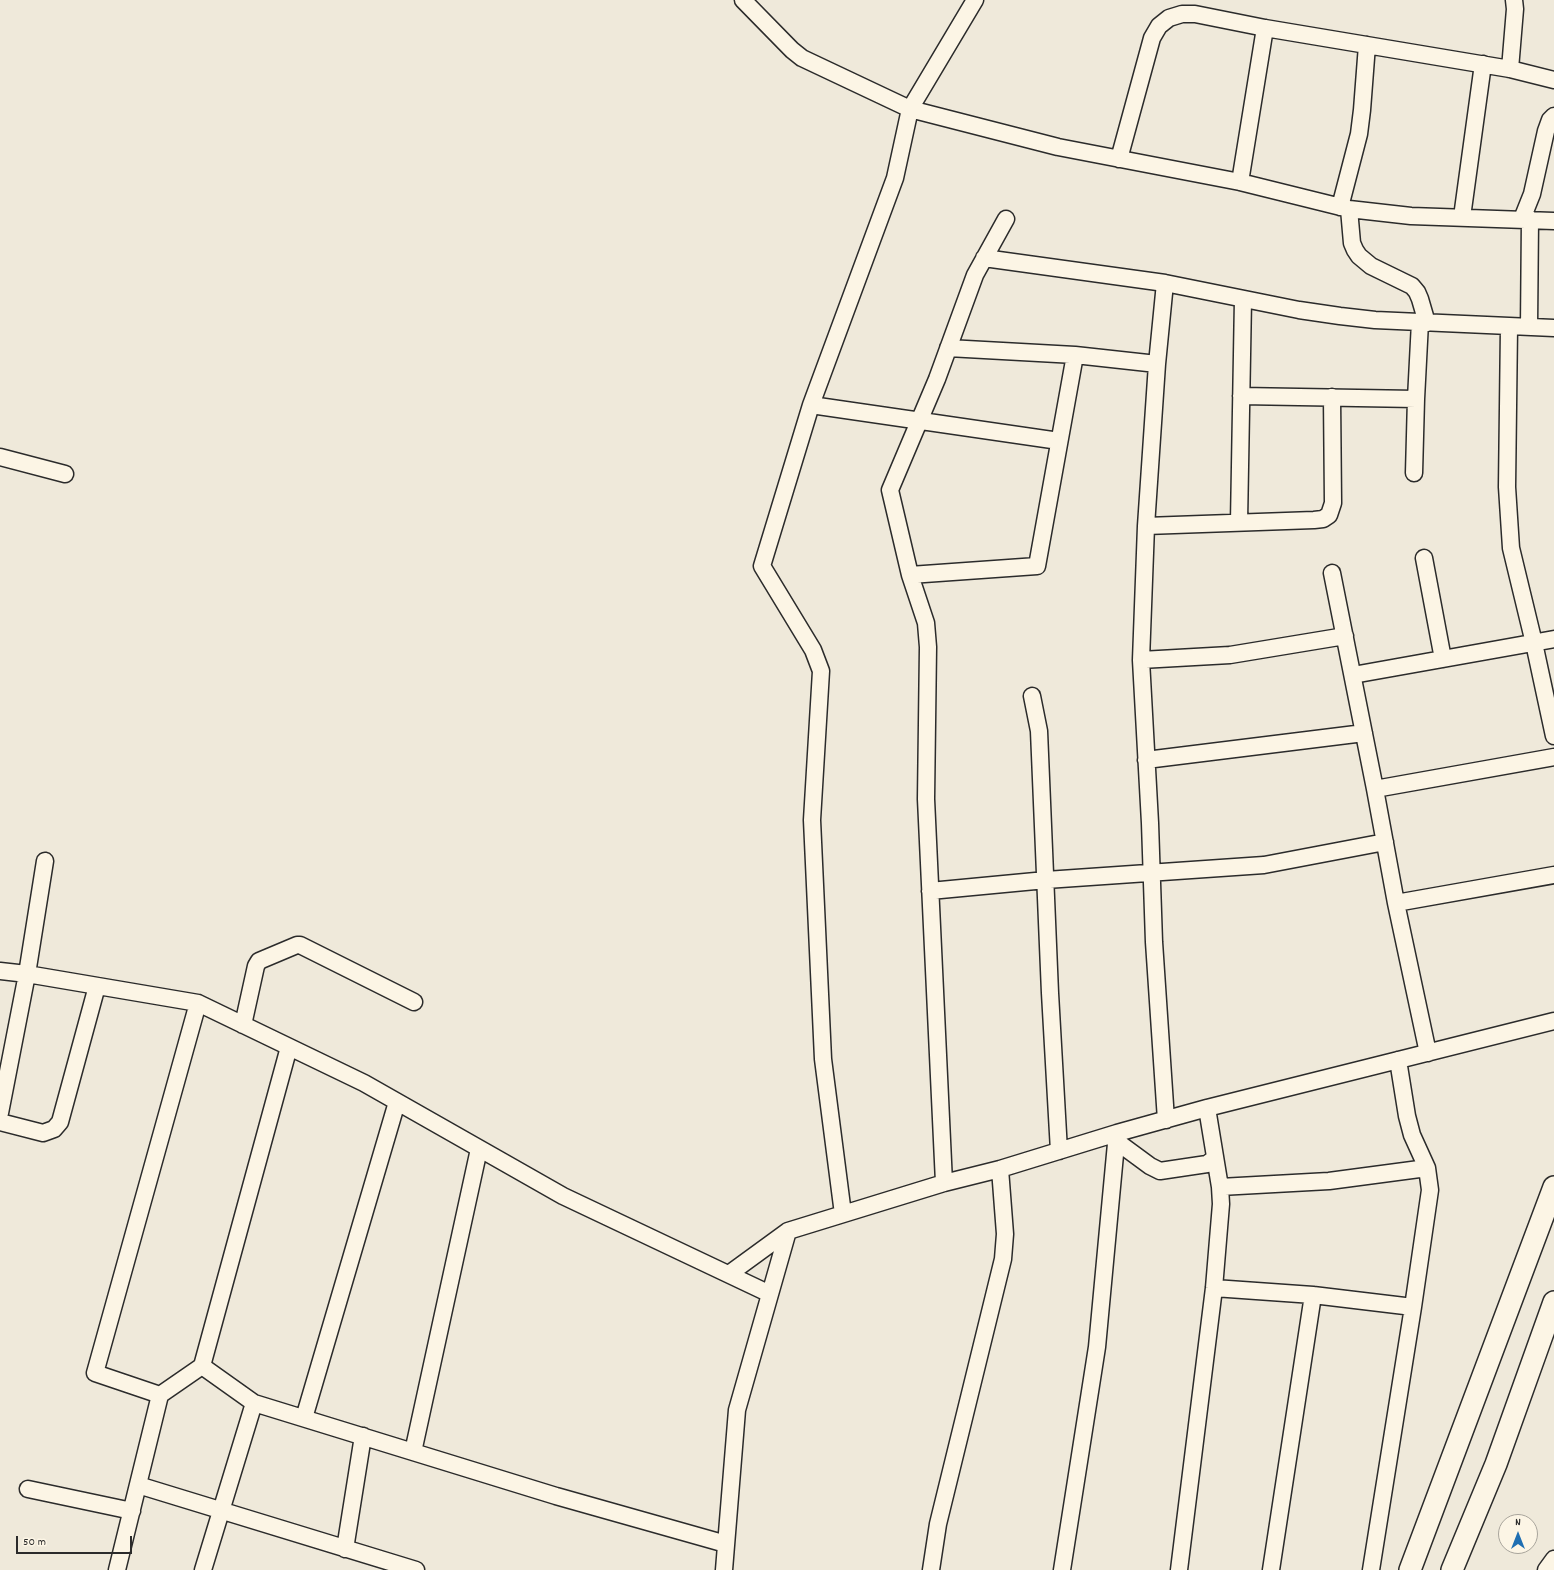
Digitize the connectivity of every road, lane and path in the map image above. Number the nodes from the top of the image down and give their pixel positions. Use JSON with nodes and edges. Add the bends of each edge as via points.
{"nodes":[{"id":1,"x":743,"y":0,"type":"edge"},
{"id":2,"x":975,"y":0,"type":"edge"},
{"id":3,"x":1514,"y":0,"type":"edge"},
{"id":4,"x":1265,"y":28,"type":"junction"},
{"id":5,"x":1367,"y":45,"type":"junction"},
{"id":6,"x":1483,"y":64,"type":"junction"},
{"id":7,"x":1510,"y":69,"type":"junction"},
{"id":8,"x":1554,"y":80,"type":"edge"},
{"id":9,"x":910,"y":109,"type":"junction"},
{"id":10,"x":1554,"y":116,"type":"edge"},
{"id":11,"x":1119,"y":159,"type":"junction"},
{"id":12,"x":1240,"y":182,"type":"junction"},
{"id":13,"x":1345,"y":208,"type":"junction"},
{"id":14,"x":1462,"y":217,"type":"junction"},
{"id":15,"x":1006,"y":219,"type":"dead end"},
{"id":16,"x":1526,"y":219,"type":"junction"},
{"id":17,"x":1554,"y":221,"type":"edge"},
{"id":18,"x":984,"y":258,"type":"junction"},
{"id":19,"x":1165,"y":283,"type":"junction"},
{"id":20,"x":1243,"y":299,"type":"junction"},
{"id":21,"x":1423,"y":323,"type":"junction"},
{"id":22,"x":1510,"y":327,"type":"junction"},
{"id":23,"x":1529,"y":327,"type":"junction"},
{"id":24,"x":1554,"y":328,"type":"edge"},
{"id":25,"x":948,"y":348,"type":"junction"},
{"id":26,"x":1075,"y":356,"type":"junction"},
{"id":27,"x":1157,"y":364,"type":"junction"},
{"id":28,"x":1241,"y":396,"type":"junction"},
{"id":29,"x":1332,"y":397,"type":"junction"},
{"id":30,"x":1416,"y":399,"type":"junction"},
{"id":31,"x":811,"y":405,"type":"junction"},
{"id":32,"x":919,"y":420,"type":"junction"},
{"id":33,"x":1059,"y":441,"type":"junction"},
{"id":34,"x":0,"y":457,"type":"edge"},
{"id":35,"x":1414,"y":473,"type":"dead end"},
{"id":36,"x":65,"y":474,"type":"dead end"},
{"id":37,"x":1239,"y":522,"type":"junction"},
{"id":38,"x":1146,"y":526,"type":"junction"},
{"id":39,"x":1424,"y":558,"type":"dead end"},
{"id":40,"x":1332,"y":572,"type":"dead end"},
{"id":41,"x":910,"y":575,"type":"junction"},
{"id":42,"x":1345,"y":636,"type":"junction"},
{"id":43,"x":1554,"y":640,"type":"edge"},
{"id":44,"x":1534,"y":643,"type":"junction"},
{"id":45,"x":1443,"y":659,"type":"junction"},
{"id":46,"x":1141,"y":660,"type":"junction"},
{"id":47,"x":1353,"y":675,"type":"junction"},
{"id":48,"x":1032,"y":696,"type":"dead end"},
{"id":49,"x":1364,"y":733,"type":"junction"},
{"id":50,"x":1554,"y":736,"type":"edge"},
{"id":51,"x":1554,"y":757,"type":"edge"},
{"id":52,"x":1146,"y":760,"type":"junction"},
{"id":53,"x":1375,"y":789,"type":"junction"},
{"id":54,"x":1385,"y":842,"type":"junction"},
{"id":55,"x":45,"y":861,"type":"dead end"},
{"id":56,"x":1152,"y":872,"type":"junction"},
{"id":57,"x":1554,"y":875,"type":"edge"},
{"id":58,"x":1046,"y":880,"type":"junction"},
{"id":59,"x":930,"y":891,"type":"junction"},
{"id":60,"x":1396,"y":903,"type":"junction"},
{"id":61,"x":0,"y":971,"type":"edge"},
{"id":62,"x":27,"y":974,"type":"junction"},
{"id":63,"x":97,"y":986,"type":"junction"},
{"id":64,"x":414,"y":1002,"type":"dead end"},
{"id":65,"x":198,"y":1003,"type":"junction"},
{"id":66,"x":1554,"y":1021,"type":"edge"},
{"id":67,"x":243,"y":1025,"type":"junction"},
{"id":68,"x":289,"y":1047,"type":"junction"},
{"id":69,"x":1428,"y":1053,"type":"junction"},
{"id":70,"x":1398,"y":1060,"type":"junction"},
{"id":71,"x":397,"y":1102,"type":"junction"},
{"id":72,"x":1207,"y":1108,"type":"junction"},
{"id":73,"x":0,"y":1113,"type":"edge"},
{"id":74,"x":1166,"y":1120,"type":"junction"},
{"id":75,"x":0,"y":1122,"type":"edge"},
{"id":76,"x":1116,"y":1137,"type":"junction"},
{"id":77,"x":479,"y":1149,"type":"junction"},
{"id":78,"x":1059,"y":1151,"type":"junction"},
{"id":79,"x":1215,"y":1158,"type":"junction"},
{"id":80,"x":1427,"y":1168,"type":"junction"},
{"id":81,"x":1000,"y":1169,"type":"junction"},
{"id":82,"x":944,"y":1183,"type":"junction"},
{"id":83,"x":1220,"y":1187,"type":"junction"},
{"id":84,"x":1554,"y":1187,"type":"edge"},
{"id":85,"x":843,"y":1214,"type":"junction"},
{"id":86,"x":788,"y":1231,"type":"junction"},
{"id":87,"x":729,"y":1274,"type":"junction"},
{"id":88,"x":1214,"y":1288,"type":"junction"},
{"id":89,"x":770,"y":1294,"type":"junction"},
{"id":90,"x":1313,"y":1295,"type":"junction"},
{"id":91,"x":1554,"y":1302,"type":"edge"},
{"id":92,"x":1413,"y":1306,"type":"junction"},
{"id":93,"x":202,"y":1366,"type":"junction"},
{"id":94,"x":160,"y":1395,"type":"junction"},
{"id":95,"x":254,"y":1403,"type":"junction"},
{"id":96,"x":304,"y":1418,"type":"junction"},
{"id":97,"x":363,"y":1436,"type":"junction"},
{"id":98,"x":413,"y":1452,"type":"junction"},
{"id":99,"x":138,"y":1485,"type":"junction"},
{"id":100,"x":28,"y":1489,"type":"dead end"},
{"id":101,"x":222,"y":1510,"type":"junction"},
{"id":102,"x":132,"y":1512,"type":"junction"},
{"id":103,"x":726,"y":1544,"type":"junction"},
{"id":104,"x":345,"y":1549,"type":"junction"},
{"id":105,"x":1554,"y":1559,"type":"edge"},
{"id":106,"x":117,"y":1570,"type":"edge"},
{"id":107,"x":203,"y":1570,"type":"edge"},
{"id":108,"x":416,"y":1570,"type":"edge"},
{"id":109,"x":724,"y":1570,"type":"edge"},
{"id":110,"x":931,"y":1570,"type":"edge"},
{"id":111,"x":1062,"y":1570,"type":"edge"},
{"id":112,"x":1179,"y":1570,"type":"edge"},
{"id":113,"x":1271,"y":1570,"type":"edge"},
{"id":114,"x":1371,"y":1570,"type":"edge"},
{"id":115,"x":1410,"y":1570,"type":"edge"},
{"id":116,"x":1452,"y":1570,"type":"edge"},
{"id":117,"x":1546,"y":1570,"type":"edge"}],
"edges":[{"from":1,"to":9,"type":"street","via":[[802,58]]},
{"from":2,"to":9,"type":"street"},
{"from":3,"to":7,"type":"street"},
{"from":4,"to":5,"type":"street"},
{"from":4,"to":11,"type":"street","via":[[1194,14],[1169,18],[1159,26],[1152,38]]},
{"from":4,"to":12,"type":"street"},
{"from":5,"to":6,"type":"street"},
{"from":5,"to":13,"type":"street","via":[[1359,134]]},
{"from":6,"to":7,"type":"street"},
{"from":6,"to":14,"type":"street"},
{"from":7,"to":8,"type":"street"},
{"from":9,"to":11,"type":"street","via":[[1058,147]]},
{"from":9,"to":31,"type":"street","via":[[895,178]]},
{"from":10,"to":16,"type":"street","via":[[1546,131]]},
{"from":11,"to":12,"type":"street"},
{"from":12,"to":13,"type":"street"},
{"from":13,"to":14,"type":"street","via":[[1411,216]]},
{"from":13,"to":21,"type":"street","via":[[1355,250],[1371,266],[1412,286],[1420,299]]},
{"from":14,"to":16,"type":"street"},
{"from":15,"to":18,"type":"street"},
{"from":16,"to":17,"type":"street"},
{"from":16,"to":23,"type":"street"},
{"from":18,"to":19,"type":"street"},
{"from":18,"to":25,"type":"street"},
{"from":19,"to":20,"type":"street"},
{"from":19,"to":27,"type":"street"},
{"from":20,"to":21,"type":"street","via":[[1340,316]]},
{"from":20,"to":28,"type":"street"},
{"from":21,"to":22,"type":"street"},
{"from":21,"to":30,"type":"street"},
{"from":22,"to":23,"type":"street"},
{"from":22,"to":44,"type":"street","via":[[1508,516],[1511,548]]},
{"from":23,"to":24,"type":"street"},
{"from":25,"to":26,"type":"street"},
{"from":25,"to":32,"type":"street"},
{"from":26,"to":27,"type":"street"},
{"from":26,"to":33,"type":"street"},
{"from":27,"to":38,"type":"street"},
{"from":28,"to":29,"type":"street"},
{"from":28,"to":37,"type":"street"},
{"from":29,"to":30,"type":"street"},
{"from":29,"to":37,"type":"street","via":[[1333,503],[1330,515],[1314,520]]},
{"from":30,"to":35,"type":"street"},
{"from":31,"to":32,"type":"street"},
{"from":31,"to":85,"type":"street","via":[[762,566],[814,650],[821,671],[812,820],[823,1059]]},
{"from":32,"to":33,"type":"street"},
{"from":32,"to":41,"type":"street","via":[[890,490]]},
{"from":33,"to":41,"type":"street","via":[[1037,566]]},
{"from":34,"to":36,"type":"street"},
{"from":37,"to":38,"type":"street"},
{"from":38,"to":46,"type":"street"},
{"from":39,"to":45,"type":"street"},
{"from":40,"to":42,"type":"street"},
{"from":41,"to":59,"type":"street","via":[[926,623],[928,647],[926,799]]},
{"from":42,"to":46,"type":"street","via":[[1230,655]]},
{"from":42,"to":47,"type":"street"},
{"from":43,"to":44,"type":"street"},
{"from":44,"to":45,"type":"street"},
{"from":44,"to":50,"type":"street"},
{"from":45,"to":47,"type":"street"},
{"from":46,"to":52,"type":"street"},
{"from":47,"to":49,"type":"street"},
{"from":48,"to":58,"type":"street","via":[[1039,731]]},
{"from":49,"to":52,"type":"street"},
{"from":49,"to":53,"type":"street"},
{"from":51,"to":53,"type":"street"},
{"from":52,"to":56,"type":"street"},
{"from":53,"to":54,"type":"street"},
{"from":54,"to":56,"type":"street","via":[[1264,865]]},
{"from":54,"to":60,"type":"street"},
{"from":55,"to":62,"type":"street"},
{"from":56,"to":58,"type":"street"},
{"from":56,"to":74,"type":"street"},
{"from":57,"to":60,"type":"street"},
{"from":58,"to":59,"type":"street"},
{"from":58,"to":78,"type":"street"},
{"from":59,"to":82,"type":"street"},
{"from":60,"to":69,"type":"street"},
{"from":61,"to":62,"type":"street"},
{"from":62,"to":63,"type":"street"},
{"from":62,"to":73,"type":"street"},
{"from":63,"to":65,"type":"street"},
{"from":63,"to":75,"type":"street","via":[[60,1122],[54,1129],[43,1133]]},
{"from":64,"to":67,"type":"street","via":[[297,945],[259,961]]},
{"from":65,"to":67,"type":"street"},
{"from":65,"to":94,"type":"street","via":[[96,1373]]},
{"from":66,"to":69,"type":"street"},
{"from":67,"to":68,"type":"street"},
{"from":68,"to":71,"type":"street"},
{"from":68,"to":93,"type":"street"},
{"from":69,"to":70,"type":"street"},
{"from":70,"to":72,"type":"street"},
{"from":70,"to":80,"type":"street","via":[[1412,1135]]},
{"from":71,"to":77,"type":"street"},
{"from":71,"to":96,"type":"street"},
{"from":72,"to":74,"type":"street"},
{"from":72,"to":79,"type":"street"},
{"from":74,"to":76,"type":"street"},
{"from":76,"to":78,"type":"street"},
{"from":76,"to":79,"type":"street","via":[[1150,1166],[1160,1171],[1207,1164]]},
{"from":76,"to":111,"type":"street","via":[[1097,1347]]},
{"from":77,"to":87,"type":"street","via":[[563,1196]]},
{"from":77,"to":98,"type":"street"},
{"from":78,"to":81,"type":"street"},
{"from":79,"to":83,"type":"street"},
{"from":80,"to":83,"type":"street","via":[[1328,1181]]},
{"from":80,"to":92,"type":"street","via":[[1430,1190]]},
{"from":81,"to":82,"type":"street"},
{"from":81,"to":110,"type":"street","via":[[1005,1234],[1003,1259],[938,1524]]},
{"from":82,"to":85,"type":"street"},
{"from":83,"to":88,"type":"street","via":[[1221,1204]]},
{"from":84,"to":115,"type":"main road"},
{"from":85,"to":86,"type":"street"},
{"from":86,"to":87,"type":"street"},
{"from":86,"to":89,"type":"street"},
{"from":87,"to":89,"type":"street"},
{"from":88,"to":90,"type":"street"},
{"from":88,"to":112,"type":"street"},
{"from":89,"to":103,"type":"street","via":[[737,1410]]},
{"from":90,"to":92,"type":"street"},
{"from":90,"to":113,"type":"street"},
{"from":91,"to":116,"type":"main road","via":[[1496,1464]]},
{"from":92,"to":114,"type":"street"},
{"from":93,"to":94,"type":"street"},
{"from":93,"to":95,"type":"street"},
{"from":94,"to":99,"type":"street"},
{"from":95,"to":96,"type":"street"},
{"from":95,"to":101,"type":"street"},
{"from":96,"to":97,"type":"street"},
{"from":97,"to":98,"type":"street"},
{"from":97,"to":104,"type":"street"},
{"from":98,"to":103,"type":"street"},
{"from":99,"to":101,"type":"street"},
{"from":99,"to":102,"type":"street"},
{"from":100,"to":102,"type":"street"},
{"from":101,"to":104,"type":"street"},
{"from":101,"to":107,"type":"street"},
{"from":102,"to":106,"type":"street"},
{"from":103,"to":109,"type":"street"},
{"from":104,"to":108,"type":"street"},
{"from":105,"to":117,"type":"street"}]}
